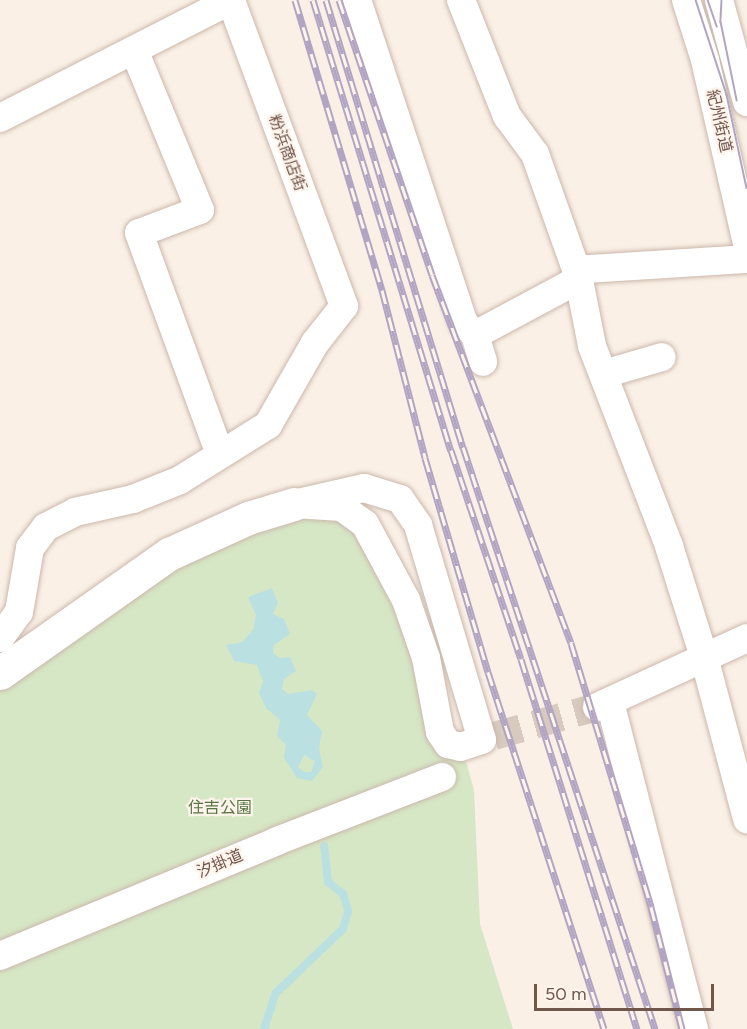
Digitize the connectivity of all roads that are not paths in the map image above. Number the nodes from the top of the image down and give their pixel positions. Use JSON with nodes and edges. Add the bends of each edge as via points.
{"nodes":[{"id":1,"x":231,"y":0,"type":"edge"},
{"id":2,"x":357,"y":0,"type":"edge"},
{"id":3,"x":460,"y":0,"type":"edge"},
{"id":4,"x":686,"y":0,"type":"edge"},
{"id":5,"x":719,"y":0,"type":"edge"},
{"id":6,"x":134,"y":50,"type":"junction"},
{"id":7,"x":747,"y":102,"type":"edge"},
{"id":8,"x":0,"y":118,"type":"edge"},
{"id":9,"x":747,"y":243,"type":"edge"},
{"id":10,"x":747,"y":259,"type":"edge"},
{"id":11,"x":578,"y":274,"type":"junction"},
{"id":12,"x":475,"y":335,"type":"junction"},
{"id":13,"x":662,"y":357,"type":"dead end"},
{"id":14,"x":483,"y":362,"type":"dead end"},
{"id":15,"x":604,"y":375,"type":"junction"},
{"id":16,"x":220,"y":454,"type":"junction"},
{"id":17,"x":294,"y":504,"type":"junction"},
{"id":18,"x":426,"y":548,"type":"junction"},
{"id":19,"x":388,"y":564,"type":"junction"},
{"id":20,"x":0,"y":638,"type":"edge"},
{"id":21,"x":747,"y":638,"type":"edge"},
{"id":22,"x":704,"y":657,"type":"junction"},
{"id":23,"x":0,"y":673,"type":"edge"},
{"id":24,"x":442,"y":777,"type":"dead end"},
{"id":25,"x":747,"y":819,"type":"edge"},
{"id":26,"x":0,"y":956,"type":"edge"},
{"id":27,"x":693,"y":1029,"type":"edge"}],
"edges":[{"from":1,"to":6,"type":"street"},
{"from":1,"to":16,"type":"street","name":"粉浜商店街","via":[[344,306],[315,343],[267,425]]},
{"from":2,"to":12,"type":"street","via":[[464,323]]},
{"from":3,"to":11,"type":"street","via":[[507,116],[535,154]]},
{"from":4,"to":9,"type":"street","name":"紀州街道","via":[[705,60]]},
{"from":5,"to":7,"type":"street","name":"紀州街道"},
{"from":6,"to":8,"type":"street"},
{"from":6,"to":16,"type":"street","via":[[200,210],[139,233]]},
{"from":10,"to":11,"type":"street","via":[[588,269]]},
{"from":11,"to":12,"type":"street","via":[[570,284]]},
{"from":11,"to":15,"type":"street","via":[[592,346]]},
{"from":12,"to":14,"type":"street"},
{"from":13,"to":15,"type":"street"},
{"from":15,"to":22,"type":"street","via":[[669,546]]},
{"from":16,"to":20,"type":"street","via":[[180,480],[133,499],[75,512],[46,527],[30,548],[19,612]]},
{"from":17,"to":18,"type":"street","via":[[364,488],[400,499],[418,525]]},
{"from":17,"to":19,"type":"street","via":[[342,507],[365,524]]},
{"from":17,"to":23,"type":"street","via":[[248,519],[169,554]]},
{"from":18,"to":19,"type":"street","via":[[414,540],[400,541],[390,551]]},
{"from":18,"to":19,"type":"street","via":[[488,738],[461,747],[448,744],[440,732],[426,658]]},
{"from":21,"to":22,"type":"street"},
{"from":22,"to":25,"type":"street"},
{"from":22,"to":27,"type":"street","via":[[603,704]]},
{"from":24,"to":26,"type":"street","name":"汐掛道"}]}
